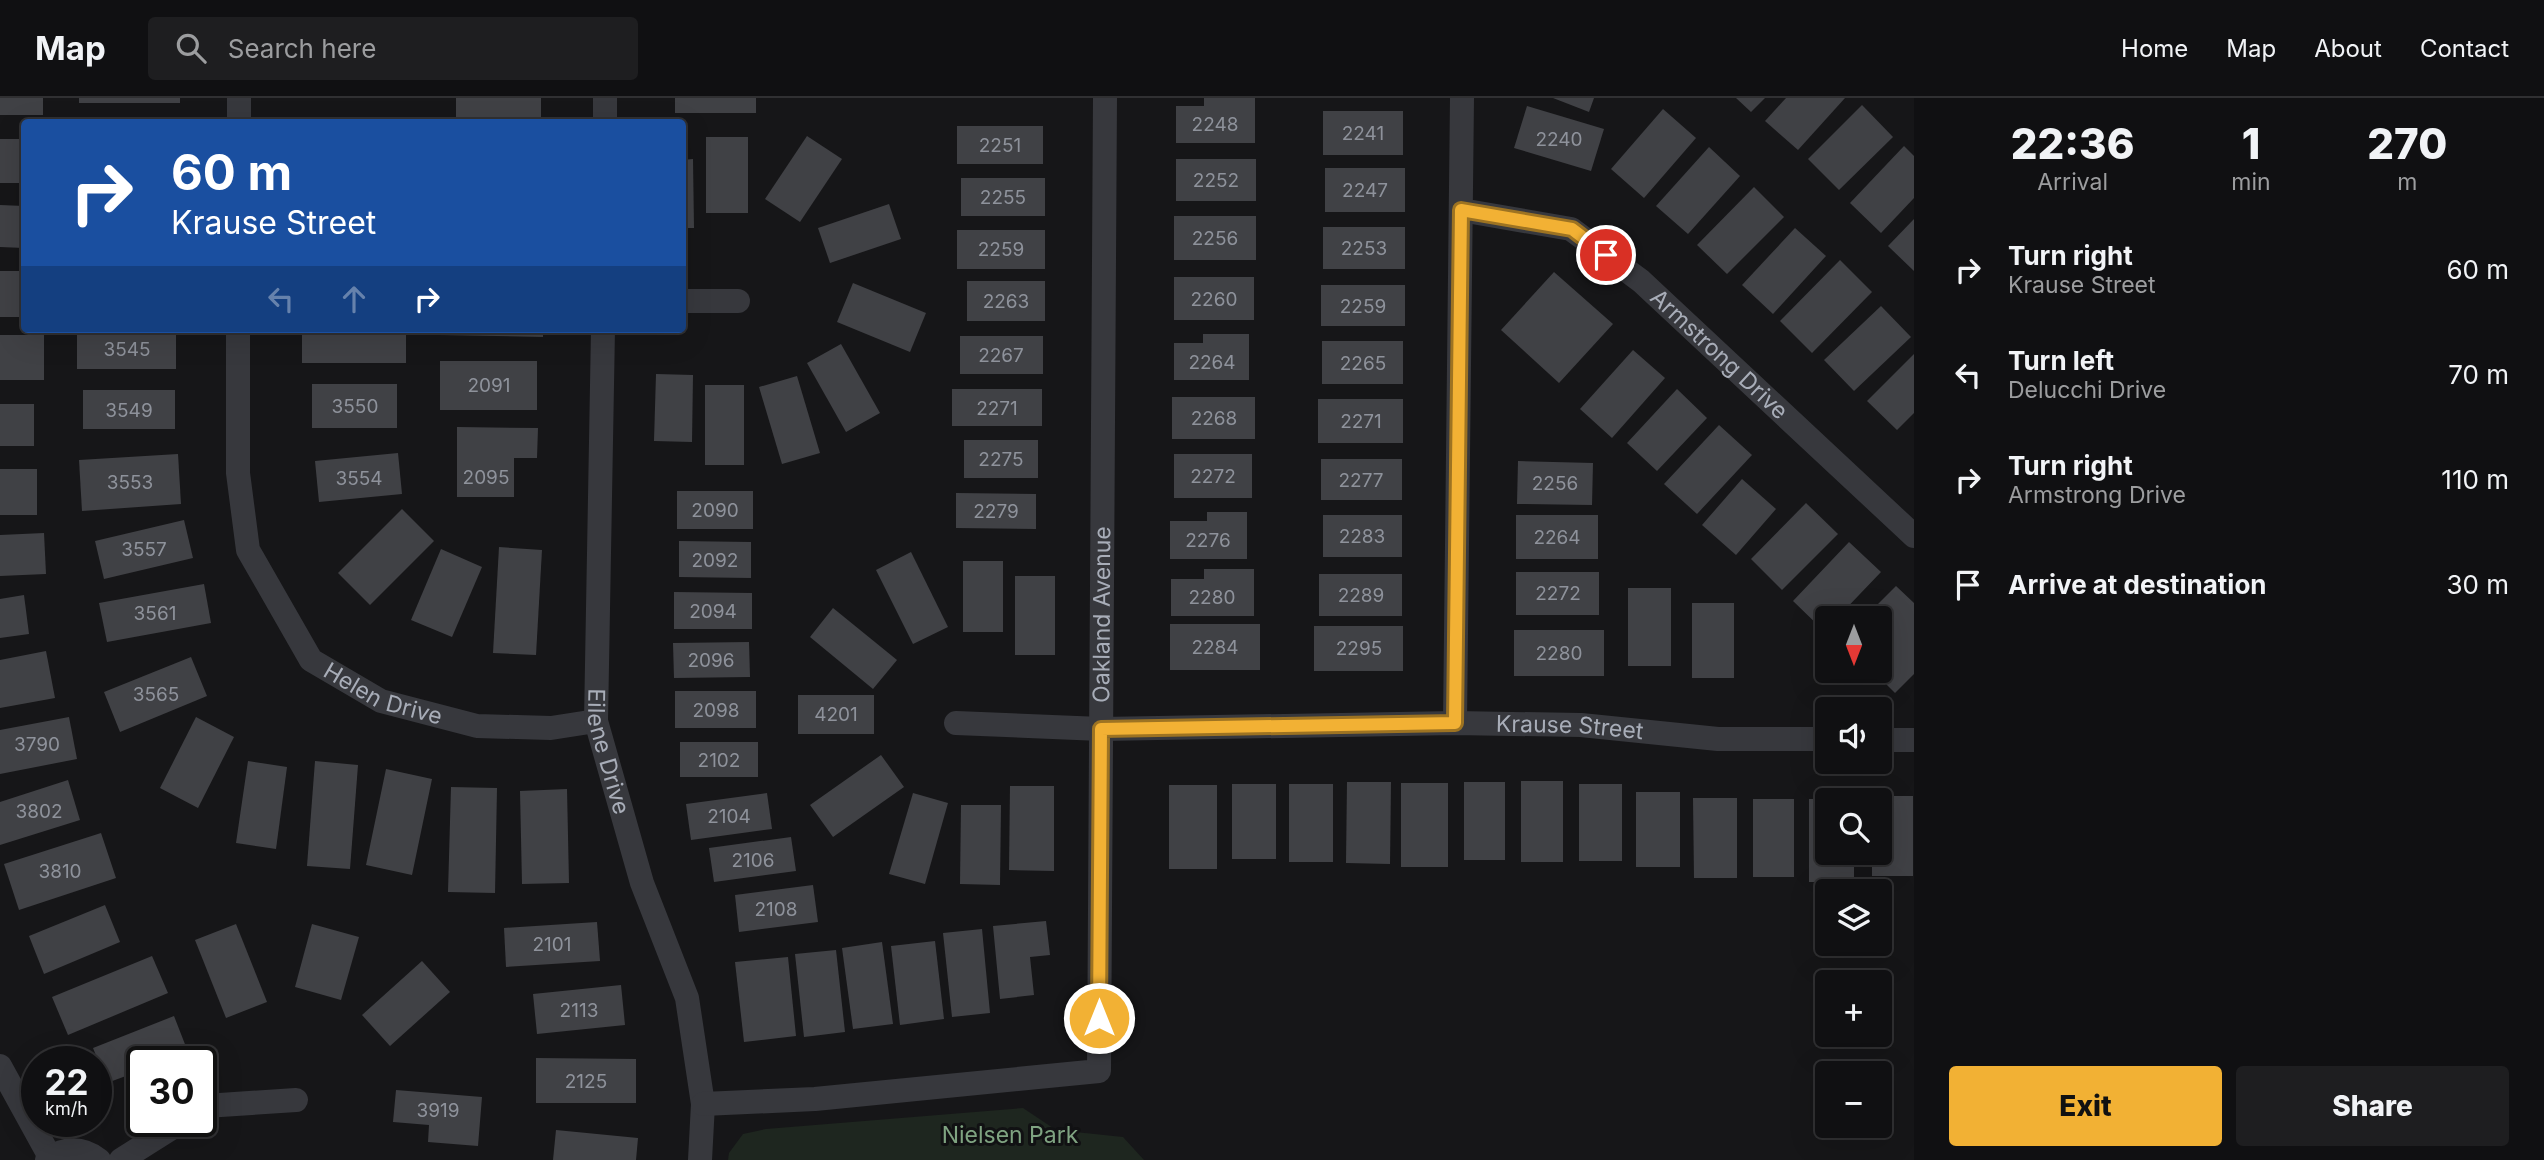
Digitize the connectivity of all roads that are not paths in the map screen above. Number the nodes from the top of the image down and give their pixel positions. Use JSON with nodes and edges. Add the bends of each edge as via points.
{"nodes":[{"id":1,"x":239,"y":98,"type":"edge"},
{"id":2,"x":606,"y":98,"type":"edge"},
{"id":3,"x":1105,"y":98,"type":"edge"},
{"id":4,"x":1462,"y":98,"type":"edge"},
{"id":5,"x":239,"y":119,"type":"edge"},
{"id":6,"x":605,"y":119,"type":"edge"},
{"id":7,"x":1461,"y":210,"type":"junction"},
{"id":8,"x":738,"y":301,"type":"dead end"},
{"id":9,"x":686,"y":302,"type":"edge"},
{"id":10,"x":238,"y":333,"type":"edge"},
{"id":11,"x":603,"y":333,"type":"edge"},
{"id":12,"x":1914,"y":536,"type":"edge"},
{"id":13,"x":596,"y":722,"type":"junction"},
{"id":14,"x":956,"y":723,"type":"dead end"},
{"id":15,"x":1455,"y":723,"type":"junction"},
{"id":16,"x":1101,"y":729,"type":"junction"},
{"id":17,"x":1815,"y":740,"type":"edge"},
{"id":18,"x":1892,"y":740,"type":"edge"},
{"id":19,"x":1914,"y":740,"type":"edge"},
{"id":20,"x":0,"y":1066,"type":"edge"},
{"id":21,"x":296,"y":1100,"type":"dead end"},
{"id":22,"x":703,"y":1104,"type":"junction"},
{"id":23,"x":217,"y":1105,"type":"edge"},
{"id":24,"x":157,"y":1137,"type":"edge"},
{"id":25,"x":49,"y":1158,"type":"edge"},
{"id":26,"x":99,"y":1160,"type":"edge"},
{"id":27,"x":121,"y":1160,"type":"edge"},
{"id":28,"x":700,"y":1160,"type":"edge"}],
"edges":[{"from":1,"to":5,"type":"street"},
{"from":2,"to":6,"type":"street"},
{"from":3,"to":16,"type":"street","name":"Oakland Avenue"},
{"from":4,"to":7,"type":"street"},
{"from":7,"to":12,"type":"street","name":"Armstrong Drive","via":[[1572,229],[1641,281]]},
{"from":7,"to":15,"type":"street"},
{"from":8,"to":9,"type":"street"},
{"from":10,"to":13,"type":"street","name":"Helen Drive","via":[[238,473],[248,551],[312,660],[381,701],[477,726],[551,728]]},
{"from":11,"to":13,"type":"street","name":"Eilene Drive"},
{"from":13,"to":22,"type":"street","name":"Eilene Drive","via":[[642,883],[687,998]]},
{"from":14,"to":16,"type":"street","name":"Krause Street"},
{"from":15,"to":16,"type":"street","name":"Krause Street"},
{"from":15,"to":17,"type":"street","name":"Krause Street","via":[[1581,725],[1718,739]]},
{"from":16,"to":22,"type":"street","name":"Oakland Avenue","via":[[1099,1070],[815,1099]]},
{"from":18,"to":19,"type":"street"},
{"from":20,"to":25,"type":"street"},
{"from":21,"to":23,"type":"street"},
{"from":22,"to":28,"type":"street","name":"Eilene Drive"},
{"from":24,"to":27,"type":"street"},
{"from":25,"to":26,"type":"street","via":[[65,1150],[81,1150]]}]}
